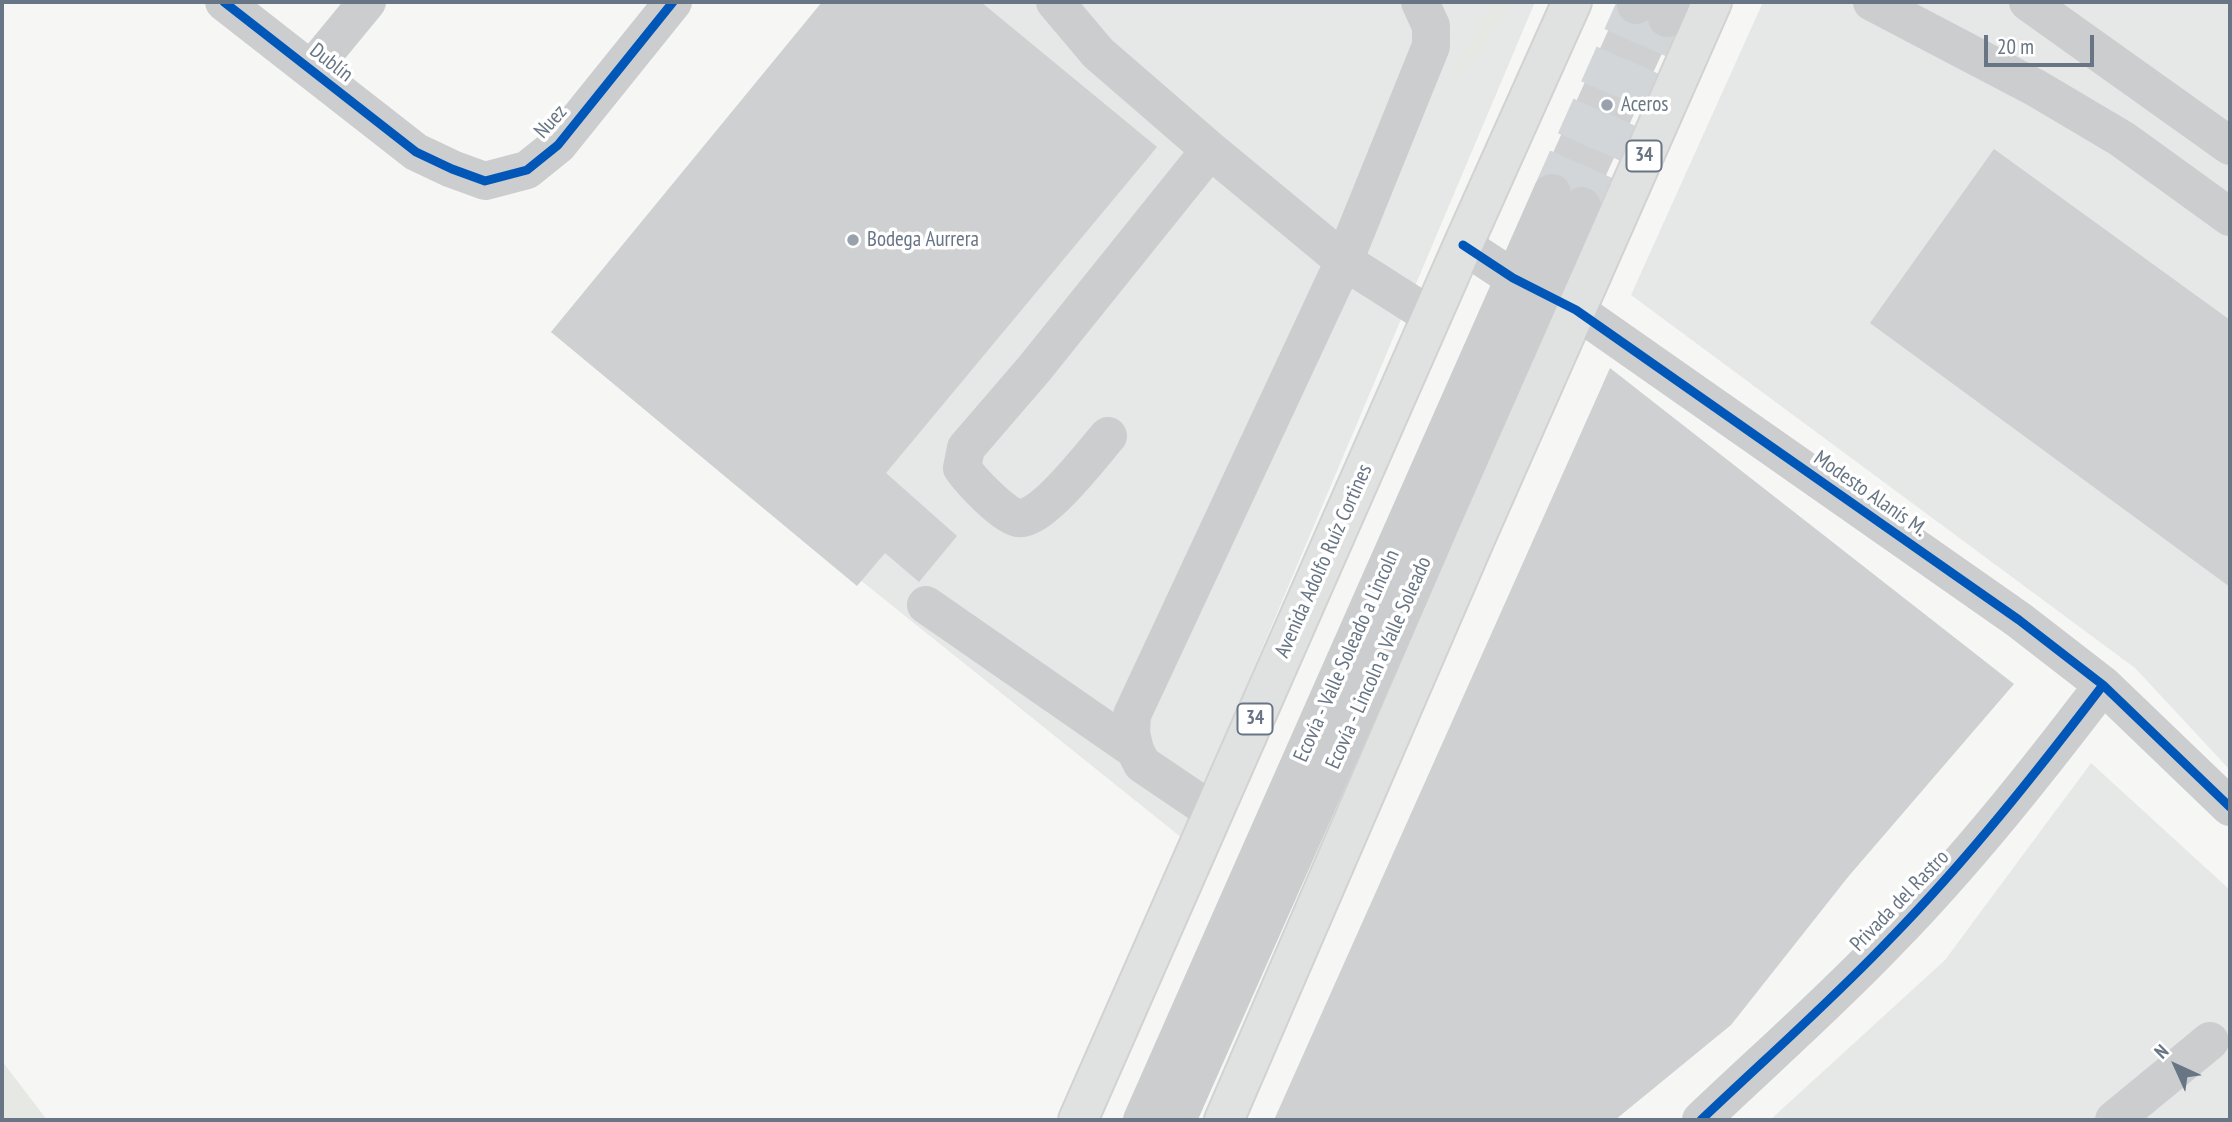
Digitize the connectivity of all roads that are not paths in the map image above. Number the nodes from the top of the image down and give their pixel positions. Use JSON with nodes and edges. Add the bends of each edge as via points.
{"nodes":[{"id":1,"x":224,"y":2,"type":"edge"},
{"id":2,"x":367,"y":2,"type":"edge"},
{"id":3,"x":673,"y":2,"type":"edge"},
{"id":4,"x":1055,"y":2,"type":"edge"},
{"id":5,"x":1420,"y":2,"type":"edge"},
{"id":6,"x":1572,"y":2,"type":"edge"},
{"id":7,"x":1712,"y":2,"type":"edge"},
{"id":8,"x":1872,"y":2,"type":"edge"},
{"id":9,"x":2028,"y":2,"type":"edge"},
{"id":10,"x":311,"y":70,"type":"junction"},
{"id":11,"x":2230,"y":146,"type":"edge"},
{"id":12,"x":1210,"y":150,"type":"junction"},
{"id":13,"x":416,"y":152,"type":"joint"},
{"id":14,"x":1567,"y":199,"type":"tunnel mouth"},
{"id":15,"x":2230,"y":217,"type":"edge"},
{"id":16,"x":1462,"y":245,"type":"junction"},
{"id":17,"x":1345,"y":261,"type":"junction"},
{"id":18,"x":1544,"y":294,"type":"junction"},
{"id":19,"x":1432,"y":317,"type":"junction"},
{"id":20,"x":1108,"y":436,"type":"dead end"},
{"id":21,"x":926,"y":605,"type":"dead end"},
{"id":22,"x":2103,"y":685,"type":"junction"},
{"id":23,"x":1135,"y":750,"type":"junction"},
{"id":24,"x":2230,"y":807,"type":"edge"},
{"id":25,"x":1213,"y":812,"type":"junction"},
{"id":26,"x":2210,"y":1041,"type":"dead end"},
{"id":27,"x":2132,"y":1115,"type":"edge"},
{"id":28,"x":1078,"y":1120,"type":"edge"},
{"id":29,"x":1142,"y":1120,"type":"edge"},
{"id":30,"x":1177,"y":1120,"type":"edge"},
{"id":31,"x":1224,"y":1120,"type":"edge"},
{"id":32,"x":1701,"y":1120,"type":"edge"}],
"edges":[{"from":1,"to":10,"type":"street","name":"Dublín"},
{"from":2,"to":10,"type":"street"},
{"from":3,"to":13,"type":"street","name":"Nuez","via":[[558,145],[527,170],[485,181]]},
{"from":4,"to":12,"type":"street","via":[[1098,53]]},
{"from":5,"to":17,"type":"street","via":[[1431,26],[1431,46]]},
{"from":6,"to":16,"type":"main road","name":"Avenida Adolfo Ruíz Cortines","number":"34"},
{"from":7,"to":18,"type":"main road","number":"34"},
{"from":8,"to":15,"type":"street","via":[[2122,139]]},
{"from":9,"to":11,"type":"street"},
{"from":10,"to":13,"type":"street","name":"Dublín"},
{"from":12,"to":17,"type":"street"},
{"from":12,"to":20,"type":"street","via":[[966,447],[962,468],[1009,514],[1020,519],[1047,504]]},
{"from":14,"to":18,"type":"street","name":"Ecovía - Lincoln a Valle Soleado"},
{"from":16,"to":18,"type":"street","name":"Modesto Alanís M."},
{"from":16,"to":19,"type":"main road","name":"Avenida Adolfo Ruíz Cortines","number":"34"},
{"from":17,"to":19,"type":"street"},
{"from":17,"to":23,"type":"street","via":[[1132,715]]},
{"from":18,"to":22,"type":"street","name":"Modesto Alanís M.","via":[[2019,620]]},
{"from":18,"to":29,"type":"street","name":"Ecovía - Valle Soleado a Lincoln"},
{"from":18,"to":30,"type":"street","name":"Ecovía - Lincoln a Valle Soleado"},
{"from":18,"to":31,"type":"main road","number":"34"},
{"from":19,"to":25,"type":"main road","name":"Avenida Adolfo Ruíz Cortines","number":"34"},
{"from":21,"to":23,"type":"street"},
{"from":22,"to":24,"type":"street","name":"Modesto Alanís M."},
{"from":22,"to":32,"type":"street","name":"Privada del Rastro","via":[[1956,869],[1890,940]]},
{"from":23,"to":25,"type":"street","via":[[1142,764]]},
{"from":25,"to":28,"type":"main road","name":"Avenida Adolfo Ruíz Cortines","number":"34"},
{"from":26,"to":27,"type":"street"}]}
